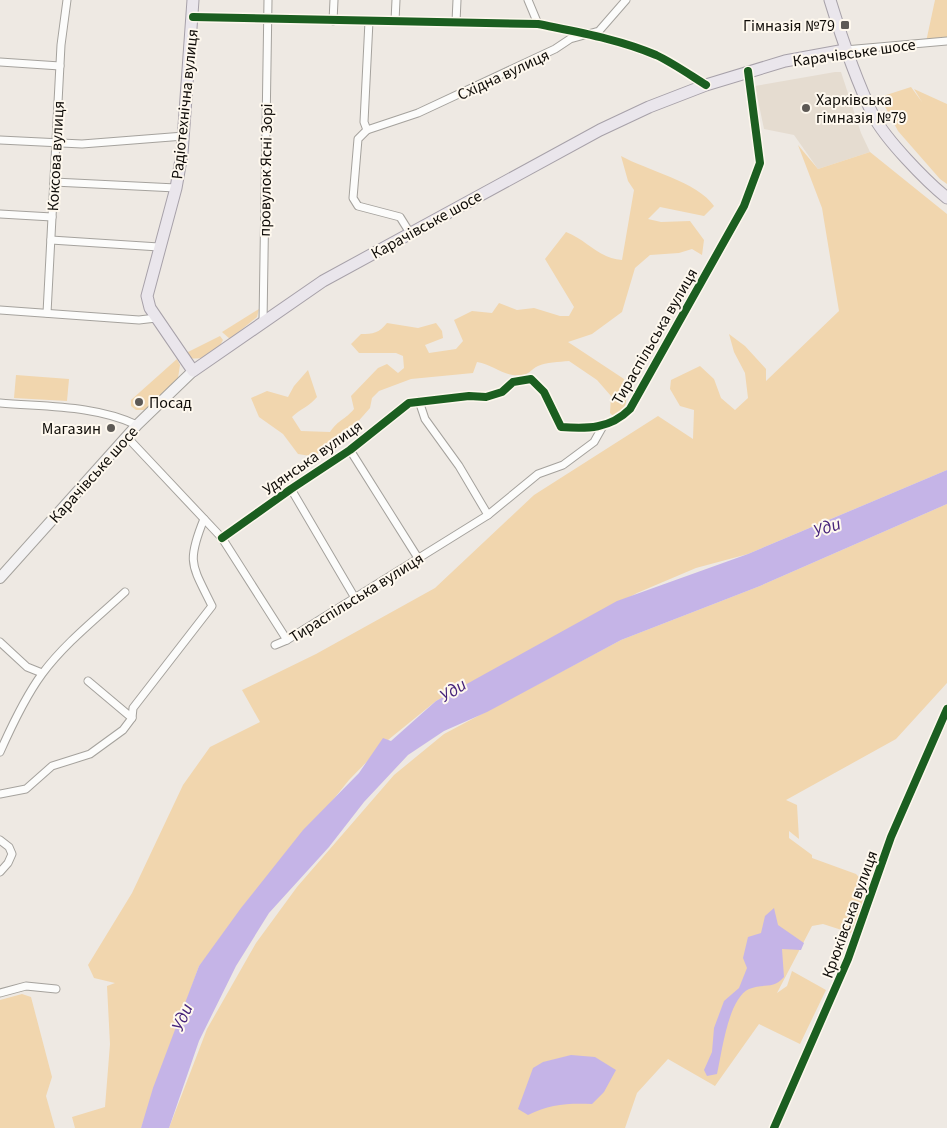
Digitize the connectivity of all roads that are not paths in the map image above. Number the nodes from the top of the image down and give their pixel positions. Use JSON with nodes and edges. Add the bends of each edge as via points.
{"nodes":[{"id":1,"x":68,"y":0,"type":"edge"},
{"id":2,"x":193,"y":0,"type":"edge"},
{"id":3,"x":268,"y":0,"type":"edge"},
{"id":4,"x":334,"y":0,"type":"edge"},
{"id":5,"x":396,"y":0,"type":"edge"},
{"id":6,"x":457,"y":0,"type":"edge"},
{"id":7,"x":528,"y":0,"type":"edge"},
{"id":8,"x":626,"y":0,"type":"edge"},
{"id":9,"x":830,"y":0,"type":"edge"},
{"id":10,"x":193,"y":17,"type":"junction"},
{"id":11,"x":267,"y":19,"type":"junction"},
{"id":12,"x":333,"y":21,"type":"junction"},
{"id":13,"x":369,"y":21,"type":"junction"},
{"id":14,"x":396,"y":21,"type":"junction"},
{"id":15,"x":456,"y":22,"type":"junction"},
{"id":16,"x":538,"y":24,"type":"junction"},
{"id":17,"x":590,"y":34,"type":"junction"},
{"id":18,"x":947,"y":41,"type":"edge"},
{"id":19,"x":845,"y":50,"type":"junction"},
{"id":20,"x":0,"y":62,"type":"edge"},
{"id":21,"x":60,"y":66,"type":"junction"},
{"id":22,"x":748,"y":71,"type":"junction"},
{"id":23,"x":706,"y":85,"type":"junction"},
{"id":24,"x":367,"y":130,"type":"junction"},
{"id":25,"x":184,"y":136,"type":"junction"},
{"id":26,"x":0,"y":140,"type":"edge"},
{"id":27,"x":56,"y":144,"type":"junction"},
{"id":28,"x":54,"y":182,"type":"junction"},
{"id":29,"x":176,"y":188,"type":"junction"},
{"id":30,"x":947,"y":198,"type":"edge"},
{"id":31,"x":0,"y":214,"type":"edge"},
{"id":32,"x":52,"y":217,"type":"junction"},
{"id":33,"x":410,"y":234,"type":"junction"},
{"id":34,"x":51,"y":240,"type":"junction"},
{"id":35,"x":159,"y":247,"type":"junction"},
{"id":36,"x":0,"y":310,"type":"edge"},
{"id":37,"x":47,"y":313,"type":"junction"},
{"id":38,"x":156,"y":318,"type":"junction"},
{"id":39,"x":263,"y":322,"type":"junction"},
{"id":40,"x":193,"y":371,"type":"junction"},
{"id":41,"x":419,"y":401,"type":"junction"},
{"id":42,"x":0,"y":403,"type":"edge"},
{"id":43,"x":137,"y":425,"type":"junction"},
{"id":44,"x":603,"y":426,"type":"junction"},
{"id":45,"x":126,"y":436,"type":"junction"},
{"id":46,"x":350,"y":450,"type":"junction"},
{"id":47,"x":291,"y":489,"type":"junction"},
{"id":48,"x":488,"y":516,"type":"junction"},
{"id":49,"x":204,"y":519,"type":"junction"},
{"id":50,"x":222,"y":538,"type":"junction"},
{"id":51,"x":418,"y":558,"type":"junction"},
{"id":52,"x":0,"y":578,"type":"edge"},
{"id":53,"x":125,"y":592,"type":"dead end"},
{"id":54,"x":354,"y":598,"type":"junction"},
{"id":55,"x":287,"y":640,"type":"junction"},
{"id":56,"x":0,"y":642,"type":"edge"},
{"id":57,"x":275,"y":645,"type":"dead end"},
{"id":58,"x":42,"y":673,"type":"junction"},
{"id":59,"x":88,"y":682,"type":"dead end"},
{"id":60,"x":947,"y":709,"type":"edge"},
{"id":61,"x":132,"y":718,"type":"junction"},
{"id":62,"x":0,"y":752,"type":"edge"},
{"id":63,"x":0,"y":794,"type":"edge"},
{"id":64,"x":0,"y":840,"type":"edge"},
{"id":65,"x":0,"y":872,"type":"edge"},
{"id":66,"x":56,"y":989,"type":"dead end"},
{"id":67,"x":0,"y":993,"type":"edge"},
{"id":68,"x":774,"y":1128,"type":"edge"}],
"edges":[{"from":1,"to":21,"type":"street","name":"Коксова вулиця"},
{"from":2,"to":10,"type":"main road","name":"Радіотехнічна вулиця"},
{"from":3,"to":11,"type":"street","name":"провулок Ясні Зорі"},
{"from":4,"to":12,"type":"street"},
{"from":5,"to":14,"type":"street"},
{"from":6,"to":15,"type":"street"},
{"from":7,"to":16,"type":"street"},
{"from":8,"to":17,"type":"street","name":"Східна вулиця","via":[[607,23]]},
{"from":9,"to":19,"type":"main road"},
{"from":10,"to":11,"type":"street"},
{"from":10,"to":25,"type":"main road","name":"Радіотехнічна вулиця"},
{"from":11,"to":12,"type":"street"},
{"from":11,"to":39,"type":"street","name":"провулок Ясні Зорі"},
{"from":12,"to":13,"type":"street"},
{"from":13,"to":14,"type":"street"},
{"from":13,"to":24,"type":"street","via":[[364,122]]},
{"from":14,"to":15,"type":"street"},
{"from":15,"to":16,"type":"street"},
{"from":16,"to":17,"type":"street"},
{"from":17,"to":23,"type":"street","via":[[659,56]]},
{"from":17,"to":24,"type":"street","name":"Східна вулиця","via":[[570,39],[555,49],[418,112]]},
{"from":18,"to":19,"type":"street","name":"Карачівське шосе"},
{"from":19,"to":22,"type":"main road","name":"Карачівське шосе"},
{"from":19,"to":30,"type":"main road","via":[[874,117],[906,158]]},
{"from":20,"to":21,"type":"street"},
{"from":21,"to":27,"type":"street","name":"Коксова вулиця"},
{"from":22,"to":23,"type":"main road","name":"Карачівське шосе"},
{"from":22,"to":44,"type":"street","name":"Тираспільська вулиця","via":[[760,163],[744,206],[630,410]]},
{"from":23,"to":33,"type":"main road","name":"Карачівське шосе","via":[[600,130]]},
{"from":24,"to":33,"type":"street","via":[[358,139],[353,183],[355,203],[400,217]]},
{"from":25,"to":27,"type":"street"},
{"from":25,"to":29,"type":"main road","name":"Радіотехнічна вулиця"},
{"from":26,"to":27,"type":"street"},
{"from":27,"to":28,"type":"street","name":"Коксова вулиця"},
{"from":28,"to":29,"type":"street"},
{"from":28,"to":32,"type":"street","name":"Коксова вулиця"},
{"from":29,"to":35,"type":"main road","name":"Радіотехнічна вулиця"},
{"from":31,"to":32,"type":"street"},
{"from":32,"to":34,"type":"street","name":"Коксова вулиця"},
{"from":33,"to":39,"type":"main road","name":"Карачівське шосе","via":[[323,281]]},
{"from":34,"to":35,"type":"street"},
{"from":34,"to":37,"type":"street","name":"Коксова вулиця"},
{"from":35,"to":38,"type":"main road","name":"Радіотехнічна вулиця","via":[[147,296]]},
{"from":36,"to":37,"type":"street"},
{"from":37,"to":38,"type":"street","via":[[139,320]]},
{"from":38,"to":40,"type":"main road","name":"Радіотехнічна вулиця"},
{"from":39,"to":40,"type":"main road","name":"Карачівське шосе"},
{"from":40,"to":43,"type":"main road","name":"Карачівське шосе"},
{"from":41,"to":44,"type":"street","name":"Тираспільська вулиця","via":[[486,397],[502,392],[513,382],[531,379],[544,392],[561,427],[588,429]]},
{"from":41,"to":46,"type":"street","name":"Удянська вулиця","via":[[409,402]]},
{"from":41,"to":48,"type":"street","via":[[425,419],[459,466]]},
{"from":42,"to":43,"type":"street","via":[[100,412]]},
{"from":43,"to":45,"type":"main road","name":"Карачівське шосе"},
{"from":44,"to":48,"type":"street","name":"Тираспільська вулиця","via":[[594,442],[583,451],[563,465],[538,474]]},
{"from":45,"to":49,"type":"street"},
{"from":45,"to":52,"type":"main road","name":"Карачівське шосе"},
{"from":46,"to":47,"type":"street","name":"Удянська вулиця"},
{"from":46,"to":51,"type":"street"},
{"from":47,"to":50,"type":"street","name":"Удянська вулиця"},
{"from":47,"to":54,"type":"street"},
{"from":48,"to":51,"type":"street","name":"Тираспільська вулиця"},
{"from":49,"to":50,"type":"street"},
{"from":49,"to":61,"type":"street","via":[[193,546],[193,567],[212,606],[133,708]]},
{"from":50,"to":55,"type":"street"},
{"from":51,"to":54,"type":"street","name":"Тираспільська вулиця"},
{"from":53,"to":58,"type":"street"},
{"from":54,"to":55,"type":"street","name":"Тираспільська вулиця"},
{"from":55,"to":57,"type":"street","name":"Тираспільська вулиця"},
{"from":56,"to":58,"type":"street","via":[[27,667]]},
{"from":58,"to":62,"type":"street"},
{"from":59,"to":61,"type":"street"},
{"from":60,"to":68,"type":"street","name":"Крюківська вулиця","via":[[891,837],[848,960]]},
{"from":61,"to":63,"type":"street","via":[[123,730],[90,754],[52,766],[26,788]]},
{"from":64,"to":65,"type":"street","via":[[12,854]]},
{"from":66,"to":67,"type":"street","via":[[26,986]]}]}
